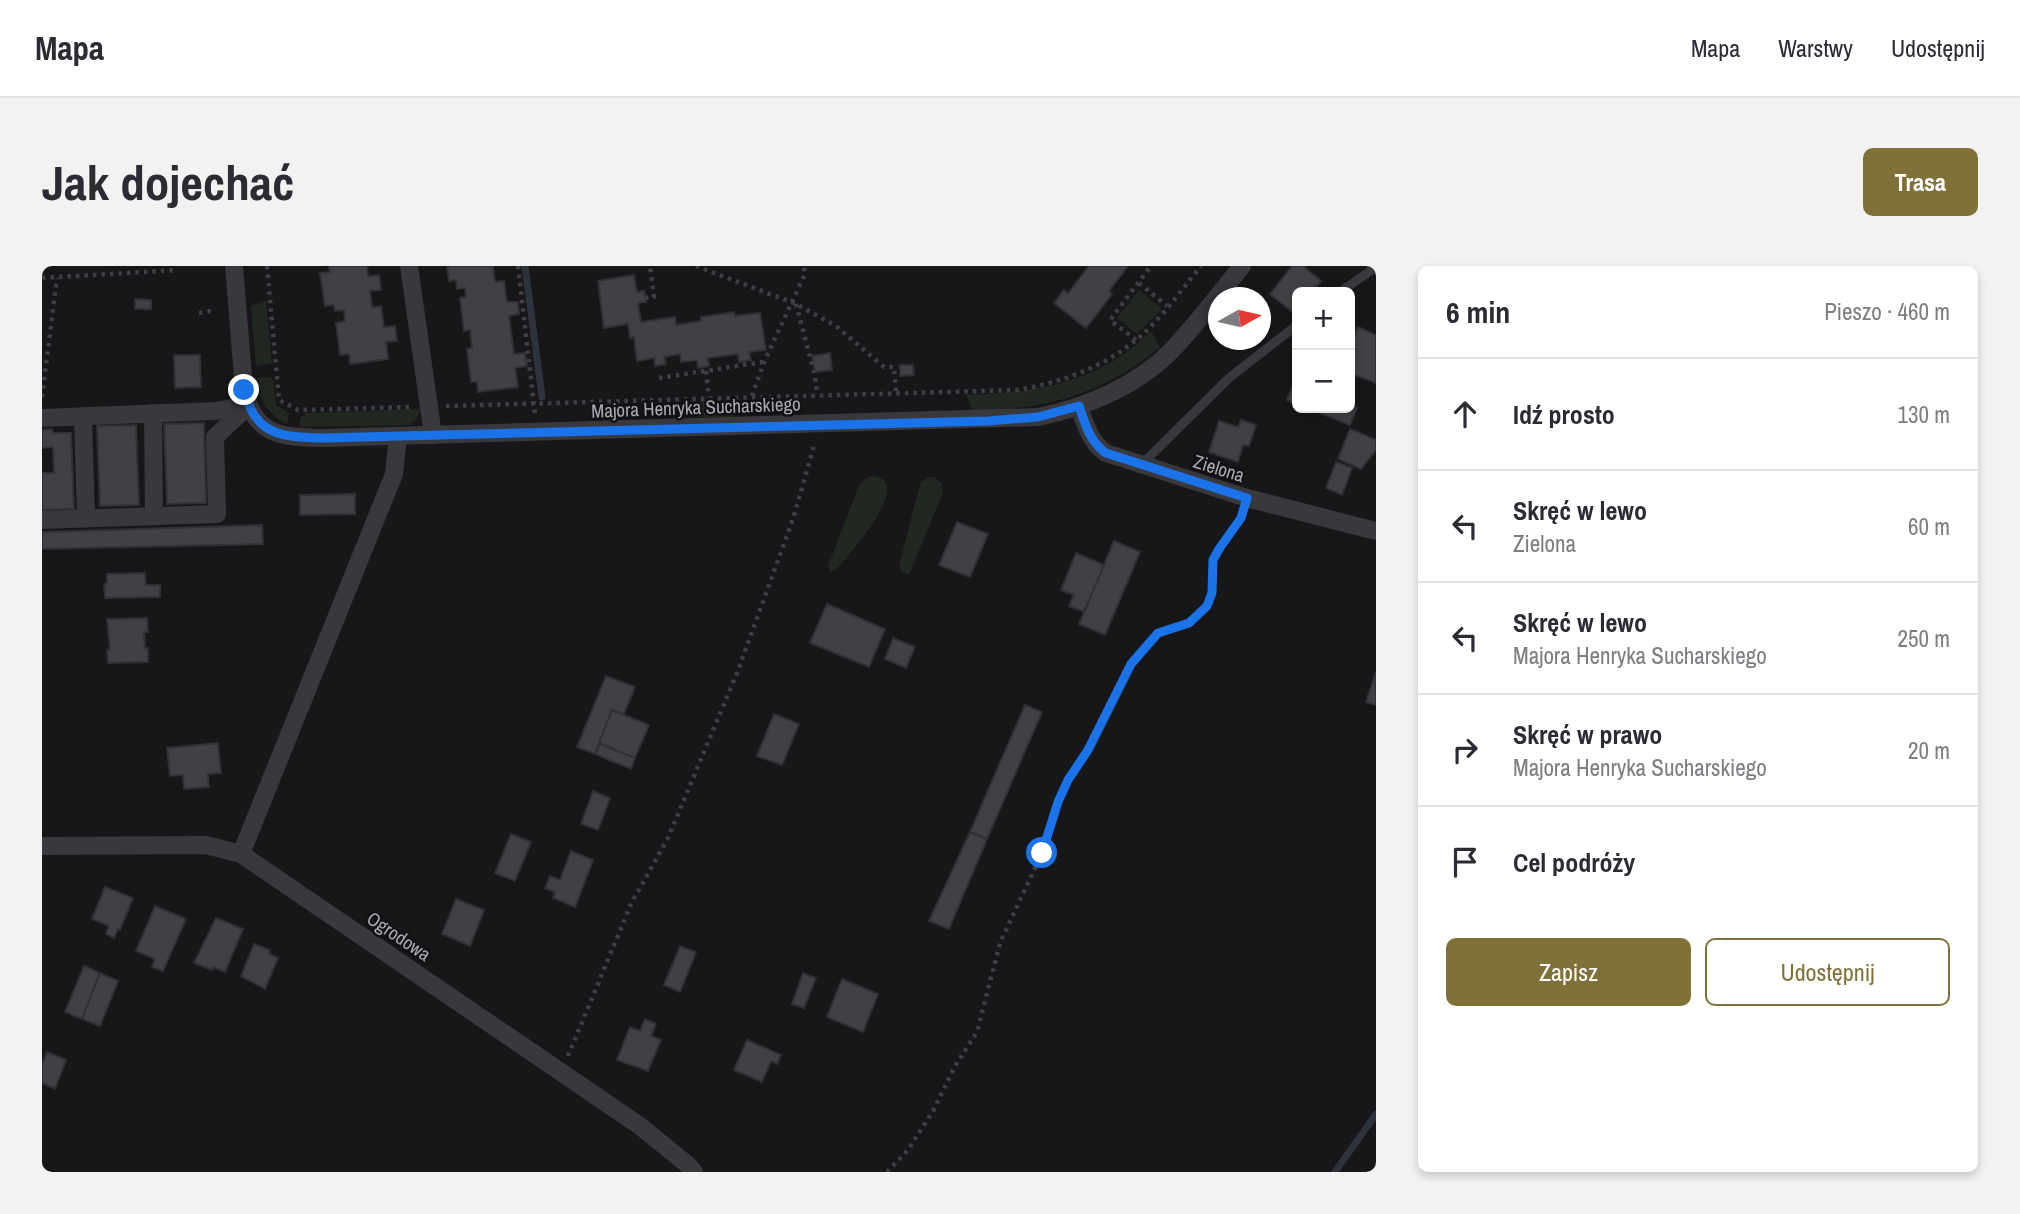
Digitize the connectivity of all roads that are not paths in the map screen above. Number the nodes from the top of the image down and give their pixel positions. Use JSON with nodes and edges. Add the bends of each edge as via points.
{"nodes":[{"id":1,"x":234,"y":266,"type":"edge"},
{"id":2,"x":409,"y":266,"type":"edge"},
{"id":3,"x":1241,"y":266,"type":"edge"},
{"id":4,"x":1376,"y":267,"type":"edge"},
{"id":5,"x":1347,"y":287,"type":"edge"},
{"id":6,"x":1292,"y":329,"type":"edge"},
{"id":7,"x":248,"y":405,"type":"junction"},
{"id":8,"x":1079,"y":406,"type":"junction"},
{"id":9,"x":153,"y":413,"type":"junction"},
{"id":10,"x":83,"y":416,"type":"junction"},
{"id":11,"x":42,"y":418,"type":"edge"},
{"id":12,"x":433,"y":435,"type":"junction"},
{"id":13,"x":398,"y":436,"type":"junction"},
{"id":14,"x":1141,"y":466,"type":"junction"},
{"id":15,"x":154,"y":515,"type":"junction"},
{"id":16,"x":86,"y":518,"type":"junction"},
{"id":17,"x":42,"y":520,"type":"edge"},
{"id":18,"x":1376,"y":531,"type":"edge"},
{"id":19,"x":42,"y":846,"type":"edge"},
{"id":20,"x":242,"y":854,"type":"junction"},
{"id":21,"x":694,"y":1172,"type":"edge"}],
"edges":[{"from":1,"to":7,"type":"street"},
{"from":2,"to":12,"type":"street"},
{"from":3,"to":8,"type":"street","name":"Majora Henryka Sucharskiego","via":[[1172,350],[1141,377]]},
{"from":4,"to":5,"type":"lane"},
{"from":6,"to":14,"type":"lane","via":[[1228,378]]},
{"from":7,"to":9,"type":"street"},
{"from":7,"to":13,"type":"street","name":"Majora Henryka Sucharskiego","via":[[259,423],[290,437]]},
{"from":7,"to":15,"type":"street","via":[[215,437],[217,514]]},
{"from":8,"to":12,"type":"street","name":"Majora Henryka Sucharskiego","via":[[1021,419]]},
{"from":8,"to":14,"type":"street","name":"Zielona","via":[[1089,435],[1100,449]]},
{"from":9,"to":10,"type":"street"},
{"from":9,"to":15,"type":"street"},
{"from":10,"to":11,"type":"street"},
{"from":10,"to":16,"type":"street"},
{"from":12,"to":13,"type":"street","name":"Majora Henryka Sucharskiego"},
{"from":13,"to":20,"type":"street","via":[[394,474]]},
{"from":14,"to":18,"type":"street","name":"Zielona"},
{"from":15,"to":16,"type":"street"},
{"from":16,"to":17,"type":"street"},
{"from":19,"to":20,"type":"street","name":"Ogrodowa","via":[[206,845]]},
{"from":20,"to":21,"type":"street","name":"Ogrodowa","via":[[640,1126]]}]}
